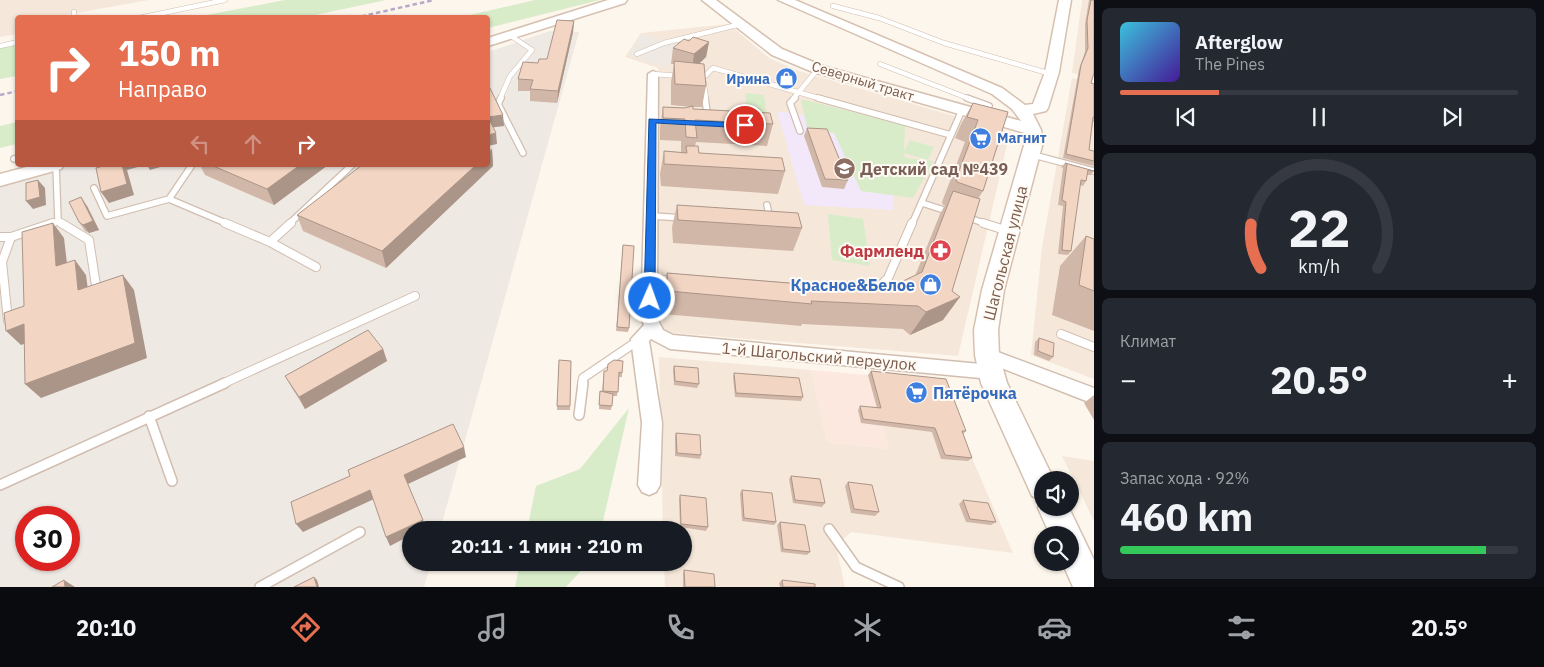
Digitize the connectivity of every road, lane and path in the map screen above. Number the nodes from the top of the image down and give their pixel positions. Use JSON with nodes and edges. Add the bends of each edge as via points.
{"nodes":[{"id":1,"x":186,"y":0,"type":"edge"},
{"id":2,"x":225,"y":0,"type":"edge"},
{"id":3,"x":621,"y":0,"type":"edge"},
{"id":4,"x":708,"y":0,"type":"edge"},
{"id":5,"x":784,"y":0,"type":"edge"},
{"id":6,"x":1065,"y":0,"type":"edge"},
{"id":7,"x":833,"y":6,"type":"dead end"},
{"id":8,"x":192,"y":7,"type":"junction"},
{"id":9,"x":153,"y":15,"type":"edge"},
{"id":10,"x":741,"y":24,"type":"junction"},
{"id":11,"x":511,"y":36,"type":"junction"},
{"id":12,"x":490,"y":41,"type":"edge"},
{"id":13,"x":15,"y":43,"type":"edge"},
{"id":14,"x":0,"y":46,"type":"edge"},
{"id":15,"x":637,"y":54,"type":"dead end"},
{"id":16,"x":880,"y":64,"type":"dead end"},
{"id":17,"x":818,"y":69,"type":"junction"},
{"id":18,"x":653,"y":74,"type":"joint"},
{"id":19,"x":1051,"y":74,"type":"junction"},
{"id":20,"x":686,"y":76,"type":"edge"},
{"id":21,"x":695,"y":77,"type":"edge"},
{"id":22,"x":703,"y":78,"type":"junction"},
{"id":23,"x":799,"y":92,"type":"junction"},
{"id":24,"x":950,"y":99,"type":"junction"},
{"id":25,"x":989,"y":106,"type":"edge"},
{"id":26,"x":962,"y":110,"type":"junction"},
{"id":27,"x":1022,"y":110,"type":"junction"},
{"id":28,"x":699,"y":123,"type":"edge"},
{"id":29,"x":709,"y":124,"type":"junction"},
{"id":30,"x":718,"y":124,"type":"edge"},
{"id":31,"x":1033,"y":130,"type":"junction"},
{"id":32,"x":800,"y":131,"type":"dead end"},
{"id":33,"x":951,"y":135,"type":"junction"},
{"id":34,"x":523,"y":153,"type":"dead end"},
{"id":35,"x":1030,"y":154,"type":"junction"},
{"id":36,"x":48,"y":167,"type":"edge"},
{"id":37,"x":55,"y":167,"type":"edge"},
{"id":38,"x":191,"y":167,"type":"edge"},
{"id":39,"x":350,"y":167,"type":"edge"},
{"id":40,"x":1094,"y":171,"type":"edge"},
{"id":41,"x":0,"y":180,"type":"edge"},
{"id":42,"x":94,"y":188,"type":"dead end"},
{"id":43,"x":169,"y":199,"type":"junction"},
{"id":44,"x":922,"y":203,"type":"junction"},
{"id":45,"x":767,"y":205,"type":"dead end"},
{"id":46,"x":652,"y":216,"type":"junction"},
{"id":47,"x":692,"y":219,"type":"edge"},
{"id":48,"x":58,"y":220,"type":"junction"},
{"id":49,"x":761,"y":224,"type":"edge"},
{"id":50,"x":1009,"y":232,"type":"junction"},
{"id":51,"x":0,"y":237,"type":"edge"},
{"id":52,"x":11,"y":237,"type":"junction"},
{"id":53,"x":270,"y":242,"type":"junction"},
{"id":54,"x":316,"y":267,"type":"dead end"},
{"id":55,"x":650,"y":279,"type":"junction"},
{"id":56,"x":689,"y":282,"type":"edge"},
{"id":57,"x":868,"y":292,"type":"edge"},
{"id":58,"x":98,"y":294,"type":"edge"},
{"id":59,"x":415,"y":296,"type":"dead end"},
{"id":60,"x":8,"y":323,"type":"edge"},
{"id":61,"x":646,"y":333,"type":"junction"},
{"id":62,"x":1061,"y":334,"type":"dead end"},
{"id":63,"x":1094,"y":347,"type":"edge"},
{"id":64,"x":989,"y":364,"type":"junction"},
{"id":65,"x":1094,"y":396,"type":"edge"},
{"id":66,"x":579,"y":415,"type":"dead end"},
{"id":67,"x":149,"y":416,"type":"junction"},
{"id":68,"x":1035,"y":471,"type":"edge"},
{"id":69,"x":172,"y":481,"type":"dead end"},
{"id":70,"x":0,"y":484,"type":"edge"},
{"id":71,"x":649,"y":485,"type":"dead end"},
{"id":72,"x":829,"y":529,"type":"dead end"},
{"id":73,"x":360,"y":532,"type":"dead end"},
{"id":74,"x":1079,"y":563,"type":"edge"},
{"id":75,"x":260,"y":587,"type":"edge"},
{"id":76,"x":899,"y":587,"type":"edge"},
{"id":77,"x":1090,"y":587,"type":"edge"}],
"edges":[{"from":1,"to":8,"type":"lane"},
{"from":2,"to":8,"type":"lane"},
{"from":3,"to":11,"type":"street"},
{"from":4,"to":10,"type":"street","name":"Северный тракт"},
{"from":5,"to":27,"type":"street","via":[[981,83],[1012,100]]},
{"from":6,"to":19,"type":"street"},
{"from":7,"to":19,"type":"lane"},
{"from":8,"to":9,"type":"lane"},
{"from":10,"to":15,"type":"lane","via":[[664,43]]},
{"from":10,"to":17,"type":"street","name":"Северный тракт","via":[[777,52]]},
{"from":11,"to":12,"type":"street"},
{"from":11,"to":34,"type":"lane","via":[[532,50],[510,76],[498,104]]},
{"from":13,"to":14,"type":"lane"},
{"from":16,"to":24,"type":"lane"},
{"from":17,"to":23,"type":"lane"},
{"from":17,"to":24,"type":"street","name":"Северный тракт"},
{"from":18,"to":20,"type":"lane"},
{"from":18,"to":46,"type":"street","via":[[656,162]]},
{"from":19,"to":27,"type":"street","via":[[1040,108]]},
{"from":21,"to":22,"type":"lane"},
{"from":22,"to":23,"type":"lane","via":[[713,68]]},
{"from":22,"to":29,"type":"lane"},
{"from":23,"to":32,"type":"lane","via":[[790,103]]},
{"from":23,"to":33,"type":"lane"},
{"from":24,"to":25,"type":"lane"},
{"from":24,"to":26,"type":"street","name":"Северный тракт"},
{"from":26,"to":31,"type":"street","name":"Северный тракт"},
{"from":26,"to":33,"type":"lane"},
{"from":27,"to":31,"type":"street","via":[[1030,119]]},
{"from":28,"to":29,"type":"lane"},
{"from":29,"to":30,"type":"lane"},
{"from":31,"to":35,"type":"street","name":"Шагольская улица"},
{"from":33,"to":44,"type":"lane"},
{"from":35,"to":40,"type":"lane"},
{"from":35,"to":50,"type":"street","name":"Шагольская улица"},
{"from":36,"to":41,"type":"street"},
{"from":37,"to":48,"type":"lane"},
{"from":38,"to":43,"type":"lane"},
{"from":39,"to":53,"type":"lane"},
{"from":42,"to":43,"type":"lane","via":[[107,216]]},
{"from":43,"to":53,"type":"lane"},
{"from":44,"to":50,"type":"lane"},
{"from":44,"to":57,"type":"lane","via":[[888,278],[876,291]]},
{"from":45,"to":49,"type":"lane","via":[[771,225]]},
{"from":46,"to":47,"type":"lane"},
{"from":46,"to":55,"type":"street"},
{"from":48,"to":52,"type":"lane"},
{"from":48,"to":58,"type":"lane","via":[[89,240]]},
{"from":50,"to":64,"type":"street","name":"Шагольская улица","via":[[986,330]]},
{"from":51,"to":52,"type":"lane"},
{"from":52,"to":60,"type":"lane","via":[[2,262]]},
{"from":53,"to":54,"type":"lane"},
{"from":55,"to":56,"type":"lane"},
{"from":55,"to":61,"type":"street"},
{"from":59,"to":67,"type":"lane"},
{"from":61,"to":64,"type":"street","name":"1-й Шагольский переулок","via":[[656,334],[670,342]]},
{"from":61,"to":66,"type":"lane","via":[[583,378]]},
{"from":61,"to":71,"type":"street","via":[[652,423]]},
{"from":62,"to":63,"type":"lane"},
{"from":64,"to":65,"type":"street","name":"1-й Шагольский переулок"},
{"from":64,"to":68,"type":"street","name":"Шагольская улица"},
{"from":67,"to":69,"type":"lane"},
{"from":67,"to":70,"type":"lane"},
{"from":72,"to":76,"type":"lane","via":[[856,566]]},
{"from":73,"to":75,"type":"lane"},
{"from":74,"to":77,"type":"street"}]}
